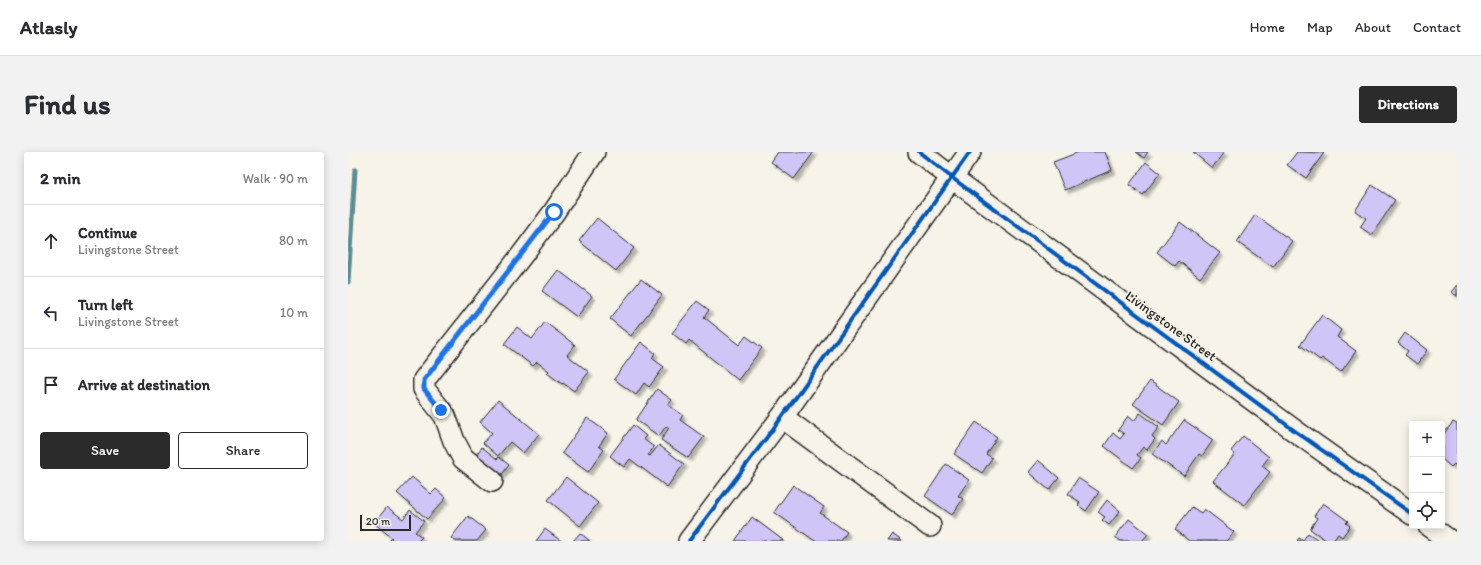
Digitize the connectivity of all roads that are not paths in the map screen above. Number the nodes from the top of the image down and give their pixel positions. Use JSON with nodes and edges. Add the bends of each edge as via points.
{"nodes":[{"id":1,"x":594,"y":152,"type":"edge"},
{"id":2,"x":919,"y":152,"type":"edge"},
{"id":3,"x":970,"y":152,"type":"edge"},
{"id":4,"x":951,"y":177,"type":"junction"},
{"id":5,"x":782,"y":417,"type":"junction"},
{"id":6,"x":492,"y":481,"type":"dead end"},
{"id":7,"x":1409,"y":512,"type":"edge"},
{"id":8,"x":930,"y":526,"type":"dead end"},
{"id":9,"x":1433,"y":529,"type":"edge"},
{"id":10,"x":689,"y":541,"type":"edge"},
{"id":11,"x":1450,"y":541,"type":"edge"}],
"edges":[{"from":1,"to":6,"type":"street","via":[[532,242],[424,380],[424,389],[445,416],[463,458]]},
{"from":2,"to":4,"type":"street","name":"Livingstone Street"},
{"from":3,"to":4,"type":"street"},
{"from":4,"to":5,"type":"street"},
{"from":4,"to":7,"type":"street","name":"Livingstone Street","via":[[1295,431]]},
{"from":5,"to":8,"type":"street"},
{"from":5,"to":10,"type":"street"},
{"from":9,"to":11,"type":"street"}]}
